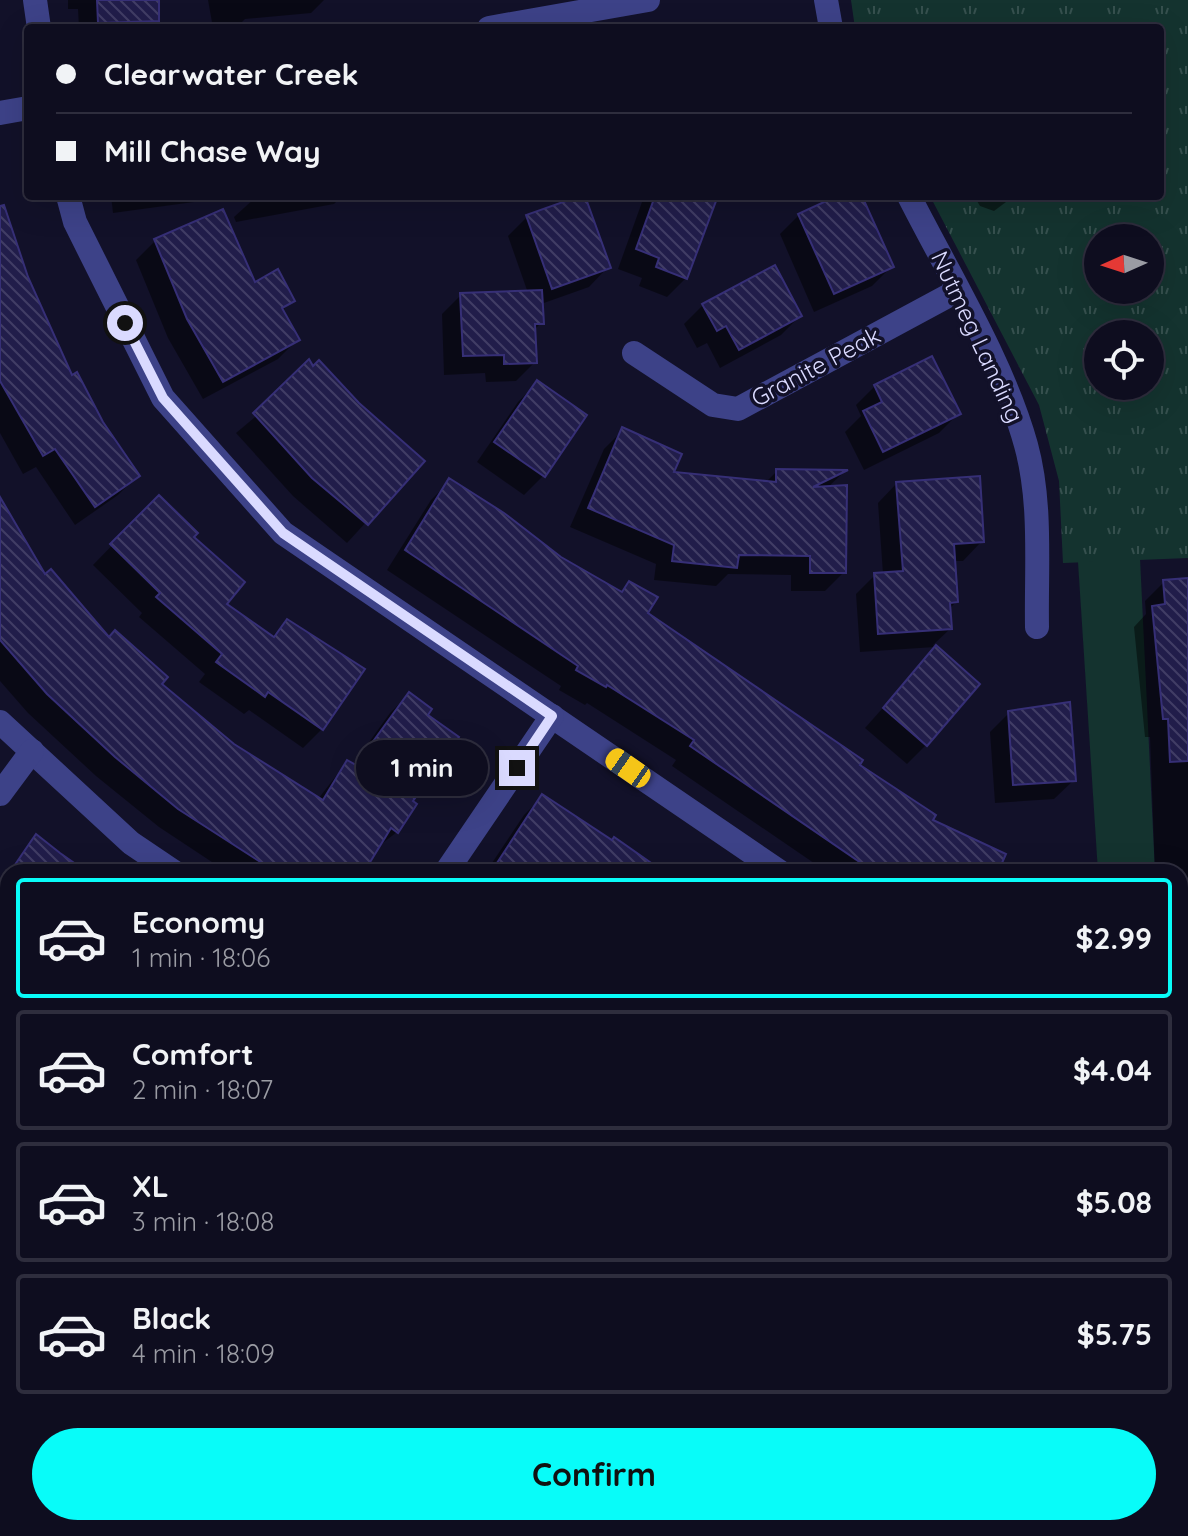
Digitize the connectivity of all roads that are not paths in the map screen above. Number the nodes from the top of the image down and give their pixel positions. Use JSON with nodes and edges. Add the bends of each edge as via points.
{"nodes":[{"id":1,"x":35,"y":0,"type":"edge"},
{"id":2,"x":648,"y":0,"type":"edge"},
{"id":3,"x":826,"y":0,"type":"edge"},
{"id":4,"x":38,"y":24,"type":"edge"},
{"id":5,"x":512,"y":24,"type":"edge"},
{"id":6,"x":830,"y":24,"type":"edge"},
{"id":7,"x":24,"y":109,"type":"edge"},
{"id":8,"x":0,"y":113,"type":"edge"},
{"id":9,"x":69,"y":200,"type":"edge"},
{"id":10,"x":911,"y":200,"type":"edge"},
{"id":11,"x":957,"y":291,"type":"junction"},
{"id":12,"x":634,"y":353,"type":"dead end"},
{"id":13,"x":1037,"y":627,"type":"dead end"},
{"id":14,"x":552,"y":716,"type":"junction"},
{"id":15,"x":0,"y":722,"type":"edge"},
{"id":16,"x":32,"y":751,"type":"junction"},
{"id":17,"x":0,"y":794,"type":"edge"},
{"id":18,"x":162,"y":864,"type":"edge"},
{"id":19,"x":451,"y":864,"type":"edge"},
{"id":20,"x":768,"y":864,"type":"edge"}],
"edges":[{"from":1,"to":4,"type":"street"},
{"from":2,"to":5,"type":"street"},
{"from":3,"to":6,"type":"street"},
{"from":7,"to":8,"type":"street"},
{"from":9,"to":14,"type":"street","via":[[75,222],[163,398],[283,533]]},
{"from":10,"to":11,"type":"street","name":"Nutmeg Landing"},
{"from":11,"to":12,"type":"street","name":"Granite Peak","via":[[738,409],[713,405]]},
{"from":11,"to":13,"type":"street","name":"Nutmeg Landing","via":[[1011,399],[1026,447],[1036,502]]},
{"from":14,"to":19,"type":"street"},
{"from":14,"to":20,"type":"street"},
{"from":15,"to":16,"type":"street"},
{"from":16,"to":17,"type":"street"},
{"from":16,"to":18,"type":"street","via":[[131,843]]}]}
